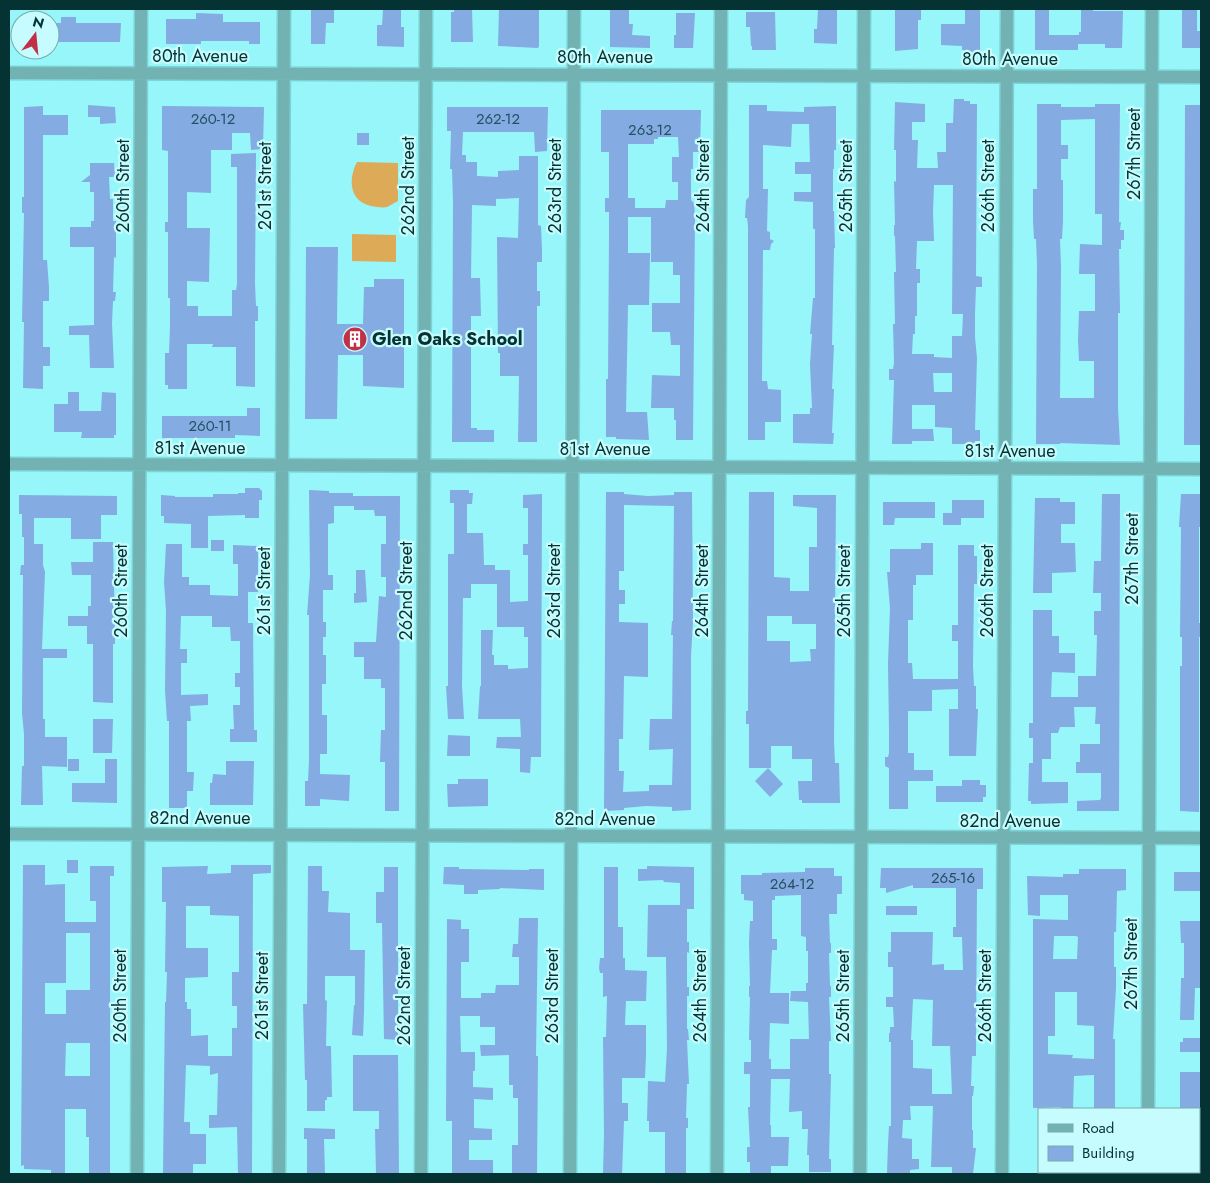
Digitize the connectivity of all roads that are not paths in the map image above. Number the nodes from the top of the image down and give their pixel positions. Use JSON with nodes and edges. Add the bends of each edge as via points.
{"nodes":[{"id":1,"x":141,"y":9,"type":"edge"},
{"id":2,"x":284,"y":9,"type":"edge"},
{"id":3,"x":426,"y":9,"type":"edge"},
{"id":4,"x":574,"y":9,"type":"edge"},
{"id":5,"x":721,"y":9,"type":"edge"},
{"id":6,"x":864,"y":9,"type":"edge"},
{"id":7,"x":1007,"y":9,"type":"edge"},
{"id":8,"x":1152,"y":9,"type":"edge"},
{"id":9,"x":9,"y":73,"type":"edge"},
{"id":10,"x":141,"y":73,"type":"junction"},
{"id":11,"x":283,"y":74,"type":"junction"},
{"id":12,"x":426,"y":74,"type":"junction"},
{"id":13,"x":573,"y":75,"type":"junction"},
{"id":14,"x":721,"y":76,"type":"junction"},
{"id":15,"x":864,"y":76,"type":"junction"},
{"id":16,"x":1006,"y":76,"type":"junction"},
{"id":17,"x":1152,"y":77,"type":"junction"},
{"id":18,"x":1201,"y":77,"type":"edge"},
{"id":19,"x":9,"y":464,"type":"edge"},
{"id":20,"x":139,"y":465,"type":"junction"},
{"id":21,"x":423,"y":465,"type":"junction"},
{"id":22,"x":282,"y":466,"type":"junction"},
{"id":23,"x":572,"y":467,"type":"junction"},
{"id":24,"x":720,"y":467,"type":"junction"},
{"id":25,"x":862,"y":468,"type":"junction"},
{"id":26,"x":1005,"y":468,"type":"junction"},
{"id":27,"x":1150,"y":469,"type":"junction"},
{"id":28,"x":1201,"y":469,"type":"edge"},
{"id":29,"x":9,"y":834,"type":"edge"},
{"id":30,"x":138,"y":835,"type":"junction"},
{"id":31,"x":281,"y":836,"type":"junction"},
{"id":32,"x":422,"y":836,"type":"junction"},
{"id":33,"x":570,"y":836,"type":"junction"},
{"id":34,"x":718,"y":837,"type":"junction"},
{"id":35,"x":861,"y":838,"type":"junction"},
{"id":36,"x":1003,"y":838,"type":"junction"},
{"id":37,"x":1149,"y":838,"type":"junction"},
{"id":38,"x":1201,"y":838,"type":"edge"},
{"id":39,"x":1148,"y":1108,"type":"edge"},
{"id":40,"x":137,"y":1174,"type":"edge"},
{"id":41,"x":279,"y":1174,"type":"edge"},
{"id":42,"x":421,"y":1174,"type":"edge"},
{"id":43,"x":570,"y":1174,"type":"edge"},
{"id":44,"x":717,"y":1174,"type":"edge"},
{"id":45,"x":860,"y":1174,"type":"edge"},
{"id":46,"x":1002,"y":1174,"type":"edge"}],
"edges":[{"from":1,"to":10,"type":"street","name":"260th Street"},
{"from":2,"to":11,"type":"street","name":"261st Street"},
{"from":3,"to":12,"type":"street","name":"262nd Street"},
{"from":4,"to":13,"type":"street","name":"263rd Street"},
{"from":5,"to":14,"type":"street","name":"264th Street"},
{"from":6,"to":15,"type":"street","name":"265th Street"},
{"from":7,"to":16,"type":"street","name":"266th Street"},
{"from":8,"to":17,"type":"street","name":"267th Street"},
{"from":9,"to":10,"type":"street","name":"80th Avenue"},
{"from":10,"to":11,"type":"street","name":"80th Avenue"},
{"from":10,"to":20,"type":"street","name":"260th Street"},
{"from":11,"to":12,"type":"street","name":"80th Avenue"},
{"from":11,"to":22,"type":"street","name":"261st Street"},
{"from":12,"to":13,"type":"street","name":"80th Avenue"},
{"from":12,"to":21,"type":"street","name":"262nd Street"},
{"from":13,"to":14,"type":"street","name":"80th Avenue"},
{"from":13,"to":23,"type":"street","name":"263rd Street"},
{"from":14,"to":15,"type":"street","name":"80th Avenue"},
{"from":14,"to":24,"type":"street","name":"264th Street"},
{"from":15,"to":16,"type":"street","name":"80th Avenue"},
{"from":15,"to":25,"type":"street","name":"265th Street"},
{"from":16,"to":17,"type":"street","name":"80th Avenue"},
{"from":16,"to":26,"type":"street","name":"266th Street"},
{"from":17,"to":18,"type":"street","name":"80th Avenue"},
{"from":17,"to":27,"type":"street","name":"267th Street"},
{"from":19,"to":20,"type":"street","name":"81st Avenue"},
{"from":20,"to":22,"type":"street","name":"81st Avenue"},
{"from":20,"to":30,"type":"street","name":"260th Street"},
{"from":21,"to":22,"type":"street","name":"81st Avenue"},
{"from":21,"to":23,"type":"street","name":"81st Avenue"},
{"from":21,"to":32,"type":"street","name":"262nd Street"},
{"from":22,"to":31,"type":"street","name":"261st Street"},
{"from":23,"to":24,"type":"street","name":"81st Avenue"},
{"from":23,"to":33,"type":"street","name":"263rd Street"},
{"from":24,"to":25,"type":"street","name":"81st Avenue"},
{"from":24,"to":34,"type":"street","name":"264th Street"},
{"from":25,"to":26,"type":"street","name":"81st Avenue"},
{"from":25,"to":35,"type":"street","name":"265th Street"},
{"from":26,"to":27,"type":"street","name":"81st Avenue"},
{"from":26,"to":36,"type":"street","name":"266th Street"},
{"from":27,"to":28,"type":"street","name":"81st Avenue"},
{"from":27,"to":37,"type":"street","name":"267th Street"},
{"from":29,"to":30,"type":"street","name":"82nd Avenue"},
{"from":30,"to":31,"type":"street","name":"82nd Avenue"},
{"from":30,"to":40,"type":"street","name":"260th Street"},
{"from":31,"to":32,"type":"street","name":"82nd Avenue"},
{"from":31,"to":41,"type":"street","name":"261st Street"},
{"from":32,"to":33,"type":"street","name":"82nd Avenue"},
{"from":32,"to":42,"type":"street","name":"262nd Street"},
{"from":33,"to":34,"type":"street","name":"82nd Avenue"},
{"from":33,"to":43,"type":"street","name":"263rd Street"},
{"from":34,"to":35,"type":"street","name":"82nd Avenue"},
{"from":34,"to":44,"type":"street","name":"264th Street"},
{"from":35,"to":36,"type":"street","name":"82nd Avenue"},
{"from":35,"to":45,"type":"street","name":"265th Street"},
{"from":36,"to":37,"type":"street","name":"82nd Avenue"},
{"from":36,"to":46,"type":"street","name":"266th Street"},
{"from":37,"to":38,"type":"street","name":"82nd Avenue"},
{"from":37,"to":39,"type":"street","name":"267th Street"}]}
